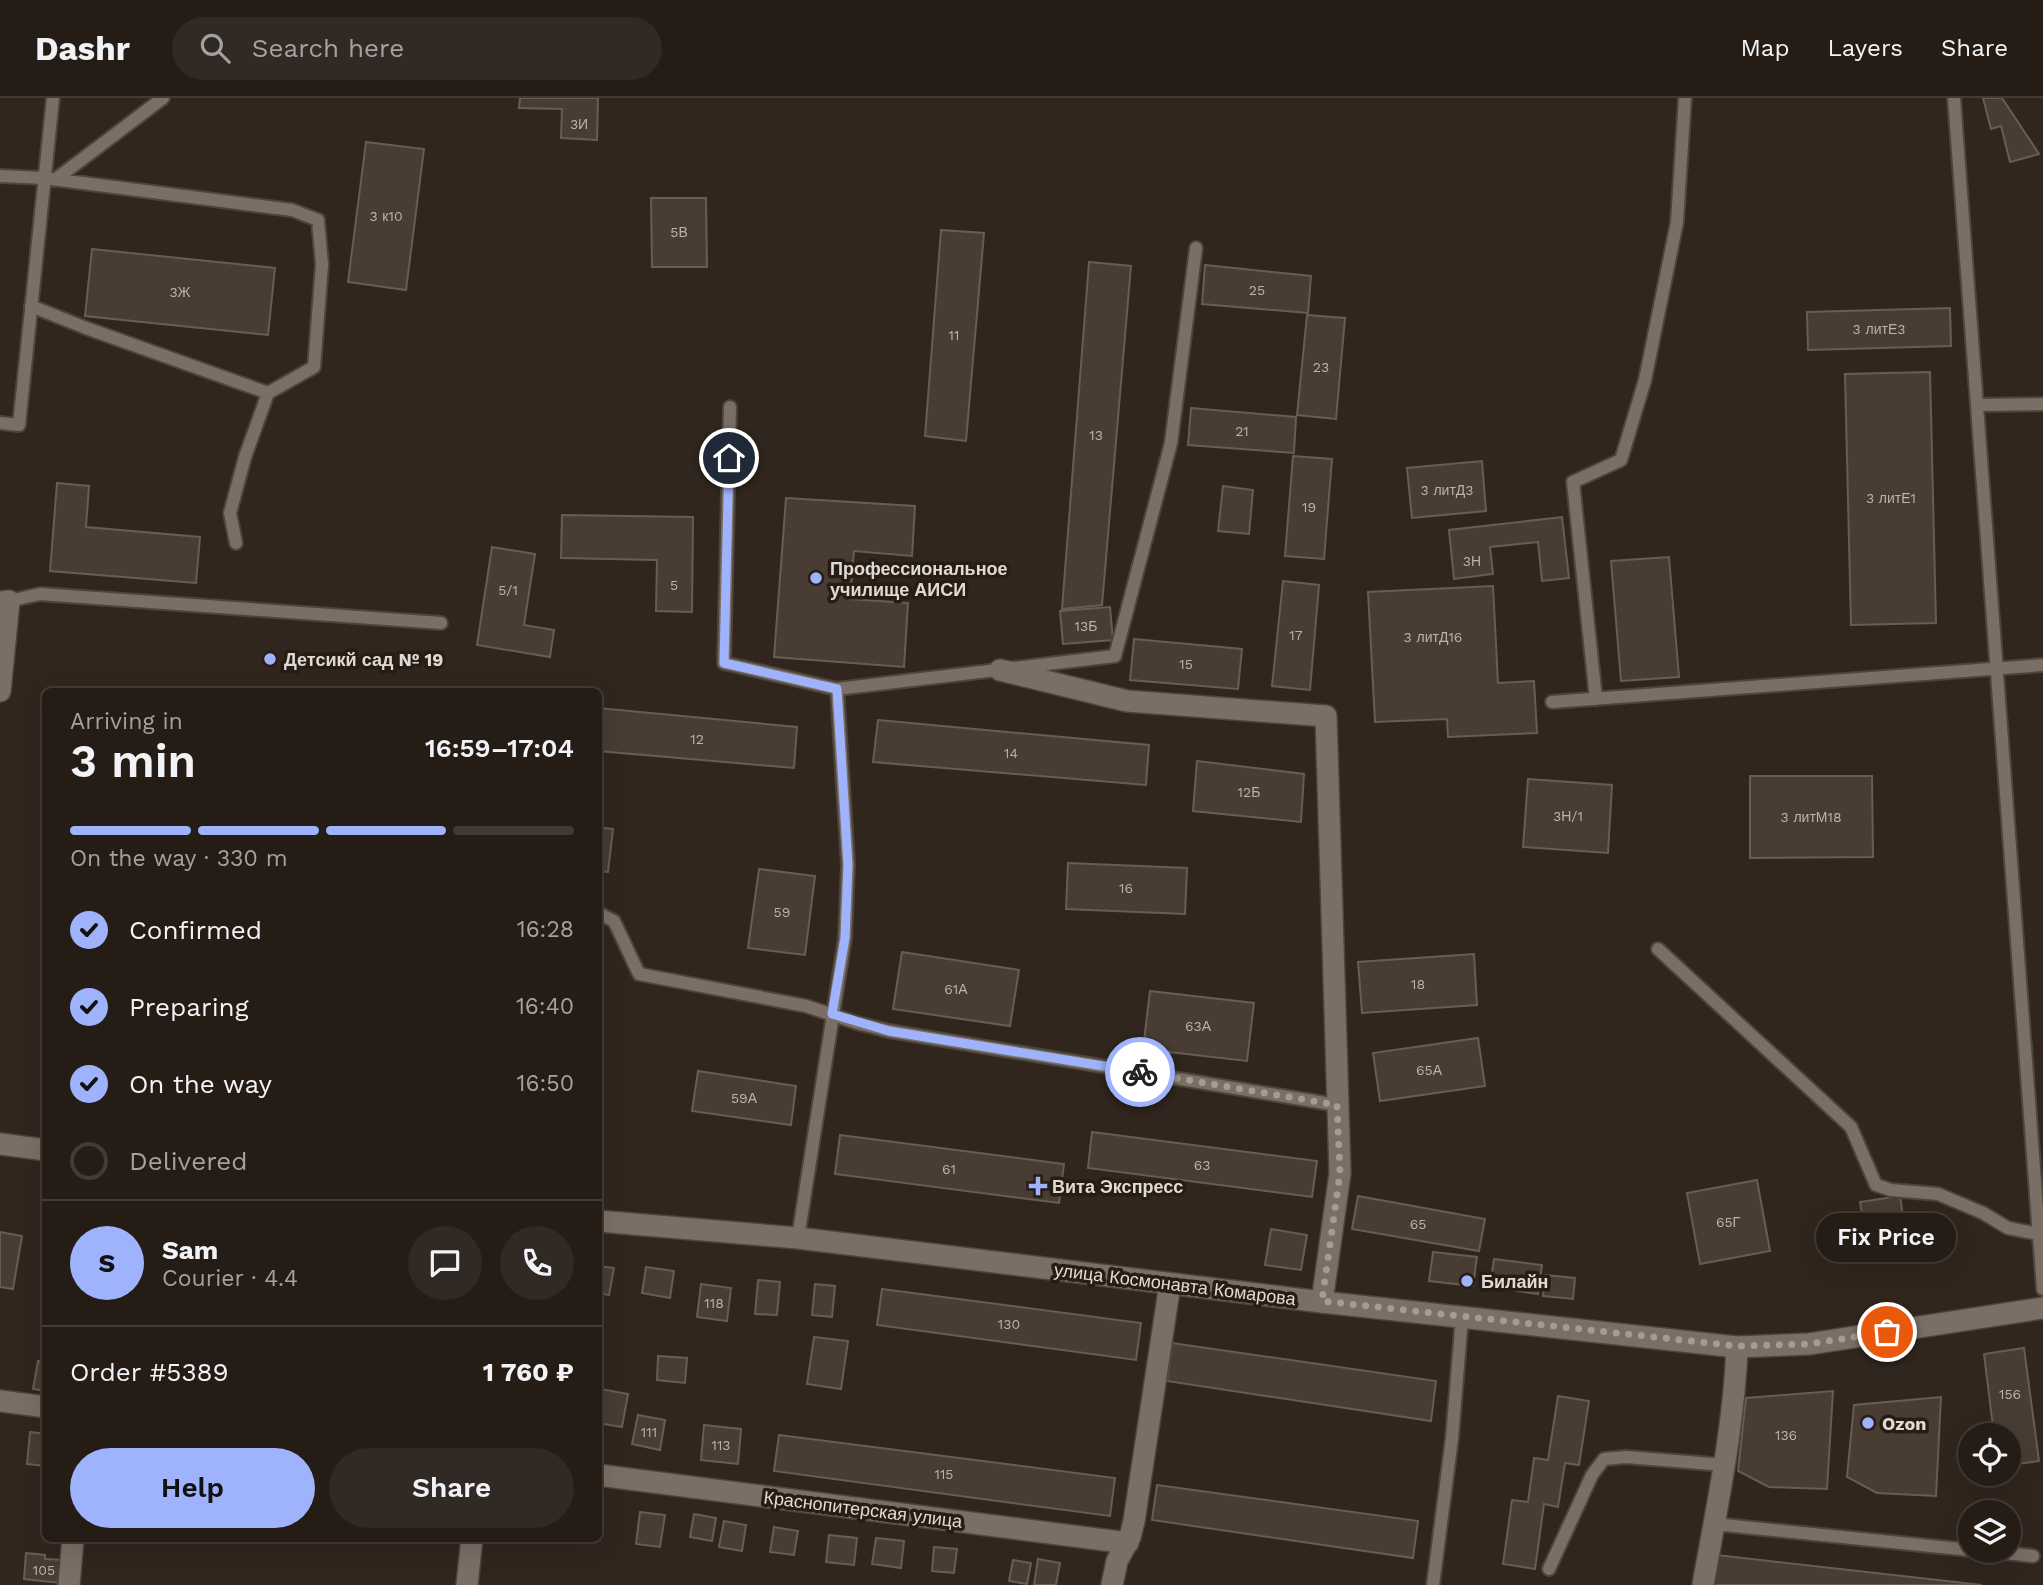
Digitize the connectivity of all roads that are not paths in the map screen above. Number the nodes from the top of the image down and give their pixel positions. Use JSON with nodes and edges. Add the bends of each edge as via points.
{"nodes":[{"id":1,"x":52,"y":98,"type":"edge"},
{"id":2,"x":163,"y":98,"type":"edge"},
{"id":3,"x":1685,"y":98,"type":"edge"},
{"id":4,"x":1954,"y":98,"type":"edge"},
{"id":5,"x":0,"y":176,"type":"edge"},
{"id":6,"x":50,"y":179,"type":"junction"},
{"id":7,"x":1196,"y":248,"type":"dead end"},
{"id":8,"x":31,"y":306,"type":"junction"},
{"id":9,"x":268,"y":393,"type":"junction"},
{"id":10,"x":2043,"y":404,"type":"edge"},
{"id":11,"x":1977,"y":405,"type":"junction"},
{"id":12,"x":730,"y":407,"type":"dead end"},
{"id":13,"x":0,"y":424,"type":"edge"},
{"id":14,"x":236,"y":543,"type":"dead end"},
{"id":15,"x":5,"y":602,"type":"edge"},
{"id":16,"x":441,"y":623,"type":"dead end"},
{"id":17,"x":2043,"y":665,"type":"edge"},
{"id":18,"x":1996,"y":668,"type":"junction"},
{"id":19,"x":1000,"y":670,"type":"junction"},
{"id":20,"x":837,"y":689,"type":"junction"},
{"id":21,"x":0,"y":691,"type":"edge"},
{"id":22,"x":1596,"y":699,"type":"junction"},
{"id":23,"x":1552,"y":702,"type":"dead end"},
{"id":24,"x":602,"y":915,"type":"edge"},
{"id":25,"x":1658,"y":949,"type":"dead end"},
{"id":26,"x":832,"y":1014,"type":"junction"},
{"id":27,"x":1337,"y":1105,"type":"junction"},
{"id":28,"x":0,"y":1144,"type":"edge"},
{"id":29,"x":42,"y":1149,"type":"edge"},
{"id":30,"x":602,"y":1221,"type":"edge"},
{"id":31,"x":2039,"y":1234,"type":"junction"},
{"id":32,"x":798,"y":1238,"type":"junction"},
{"id":33,"x":1170,"y":1283,"type":"junction"},
{"id":34,"x":2043,"y":1289,"type":"edge"},
{"id":35,"x":1322,"y":1301,"type":"junction"},
{"id":36,"x":2043,"y":1308,"type":"edge"},
{"id":37,"x":1462,"y":1317,"type":"junction"},
{"id":38,"x":1737,"y":1346,"type":"junction"},
{"id":39,"x":0,"y":1401,"type":"edge"},
{"id":40,"x":42,"y":1406,"type":"edge"},
{"id":41,"x":1725,"y":1465,"type":"junction"},
{"id":42,"x":602,"y":1476,"type":"edge"},
{"id":43,"x":1714,"y":1524,"type":"junction"},
{"id":44,"x":73,"y":1542,"type":"edge"},
{"id":45,"x":472,"y":1542,"type":"edge"},
{"id":46,"x":1128,"y":1543,"type":"junction"},
{"id":47,"x":1958,"y":1549,"type":"edge"},
{"id":48,"x":2021,"y":1555,"type":"edge"},
{"id":49,"x":2033,"y":1556,"type":"dead end"},
{"id":50,"x":1549,"y":1569,"type":"dead end"},
{"id":51,"x":69,"y":1585,"type":"edge"},
{"id":52,"x":467,"y":1585,"type":"edge"},
{"id":53,"x":1112,"y":1585,"type":"edge"},
{"id":54,"x":1433,"y":1585,"type":"edge"},
{"id":55,"x":1703,"y":1585,"type":"edge"}],
"edges":[{"from":1,"to":6,"type":"lane"},
{"from":2,"to":6,"type":"lane"},
{"from":3,"to":22,"type":"lane","via":[[1677,222],[1645,380],[1621,460],[1573,482]]},
{"from":4,"to":11,"type":"lane"},
{"from":5,"to":6,"type":"lane"},
{"from":6,"to":8,"type":"lane"},
{"from":6,"to":9,"type":"lane","via":[[292,210],[318,220],[322,265],[314,367]]},
{"from":7,"to":19,"type":"lane","via":[[1171,443],[1115,656]]},
{"from":8,"to":9,"type":"lane"},
{"from":8,"to":13,"type":"lane","via":[[19,425]]},
{"from":9,"to":14,"type":"lane","via":[[230,513]]},
{"from":10,"to":11,"type":"lane"},
{"from":11,"to":18,"type":"lane"},
{"from":12,"to":20,"type":"lane","via":[[724,663]]},
{"from":15,"to":16,"type":"lane","via":[[40,594]]},
{"from":15,"to":21,"type":"street"},
{"from":17,"to":18,"type":"lane"},
{"from":18,"to":22,"type":"lane"},
{"from":18,"to":31,"type":"lane"},
{"from":19,"to":20,"type":"lane"},
{"from":19,"to":27,"type":"street","via":[[1127,701],[1326,716]]},
{"from":20,"to":26,"type":"lane","via":[[848,865],[845,938]]},
{"from":22,"to":23,"type":"lane"},
{"from":24,"to":26,"type":"lane","via":[[614,921],[639,974]]},
{"from":25,"to":31,"type":"lane","via":[[1851,1127],[1876,1185],[1938,1194],[2008,1228]]},
{"from":26,"to":27,"type":"lane","via":[[889,1031]]},
{"from":26,"to":32,"type":"lane"},
{"from":27,"to":35,"type":"street","via":[[1340,1173]]},
{"from":28,"to":29,"type":"street"},
{"from":30,"to":32,"type":"street","name":"улица Космонавта Комарова"},
{"from":31,"to":34,"type":"lane"},
{"from":32,"to":33,"type":"street","name":"улица Космонавта Комарова"},
{"from":33,"to":35,"type":"street","name":"улица Космонавта Комарова"},
{"from":33,"to":46,"type":"street"},
{"from":35,"to":37,"type":"street","name":"улица Космонавта Комарова"},
{"from":36,"to":38,"type":"street","name":"улица Космонавта Комарова","via":[[1809,1344]]},
{"from":37,"to":38,"type":"street","name":"улица Космонавта Комарова"},
{"from":37,"to":54,"type":"lane"},
{"from":38,"to":41,"type":"street"},
{"from":39,"to":40,"type":"street"},
{"from":41,"to":43,"type":"street"},
{"from":41,"to":50,"type":"lane","via":[[1604,1459],[1592,1475]]},
{"from":42,"to":46,"type":"street","name":"Краснопитерская улица"},
{"from":43,"to":47,"type":"lane"},
{"from":43,"to":55,"type":"street"},
{"from":44,"to":51,"type":"street"},
{"from":45,"to":52,"type":"street"},
{"from":46,"to":53,"type":"street","via":[[1117,1561]]},
{"from":48,"to":49,"type":"lane"}]}
